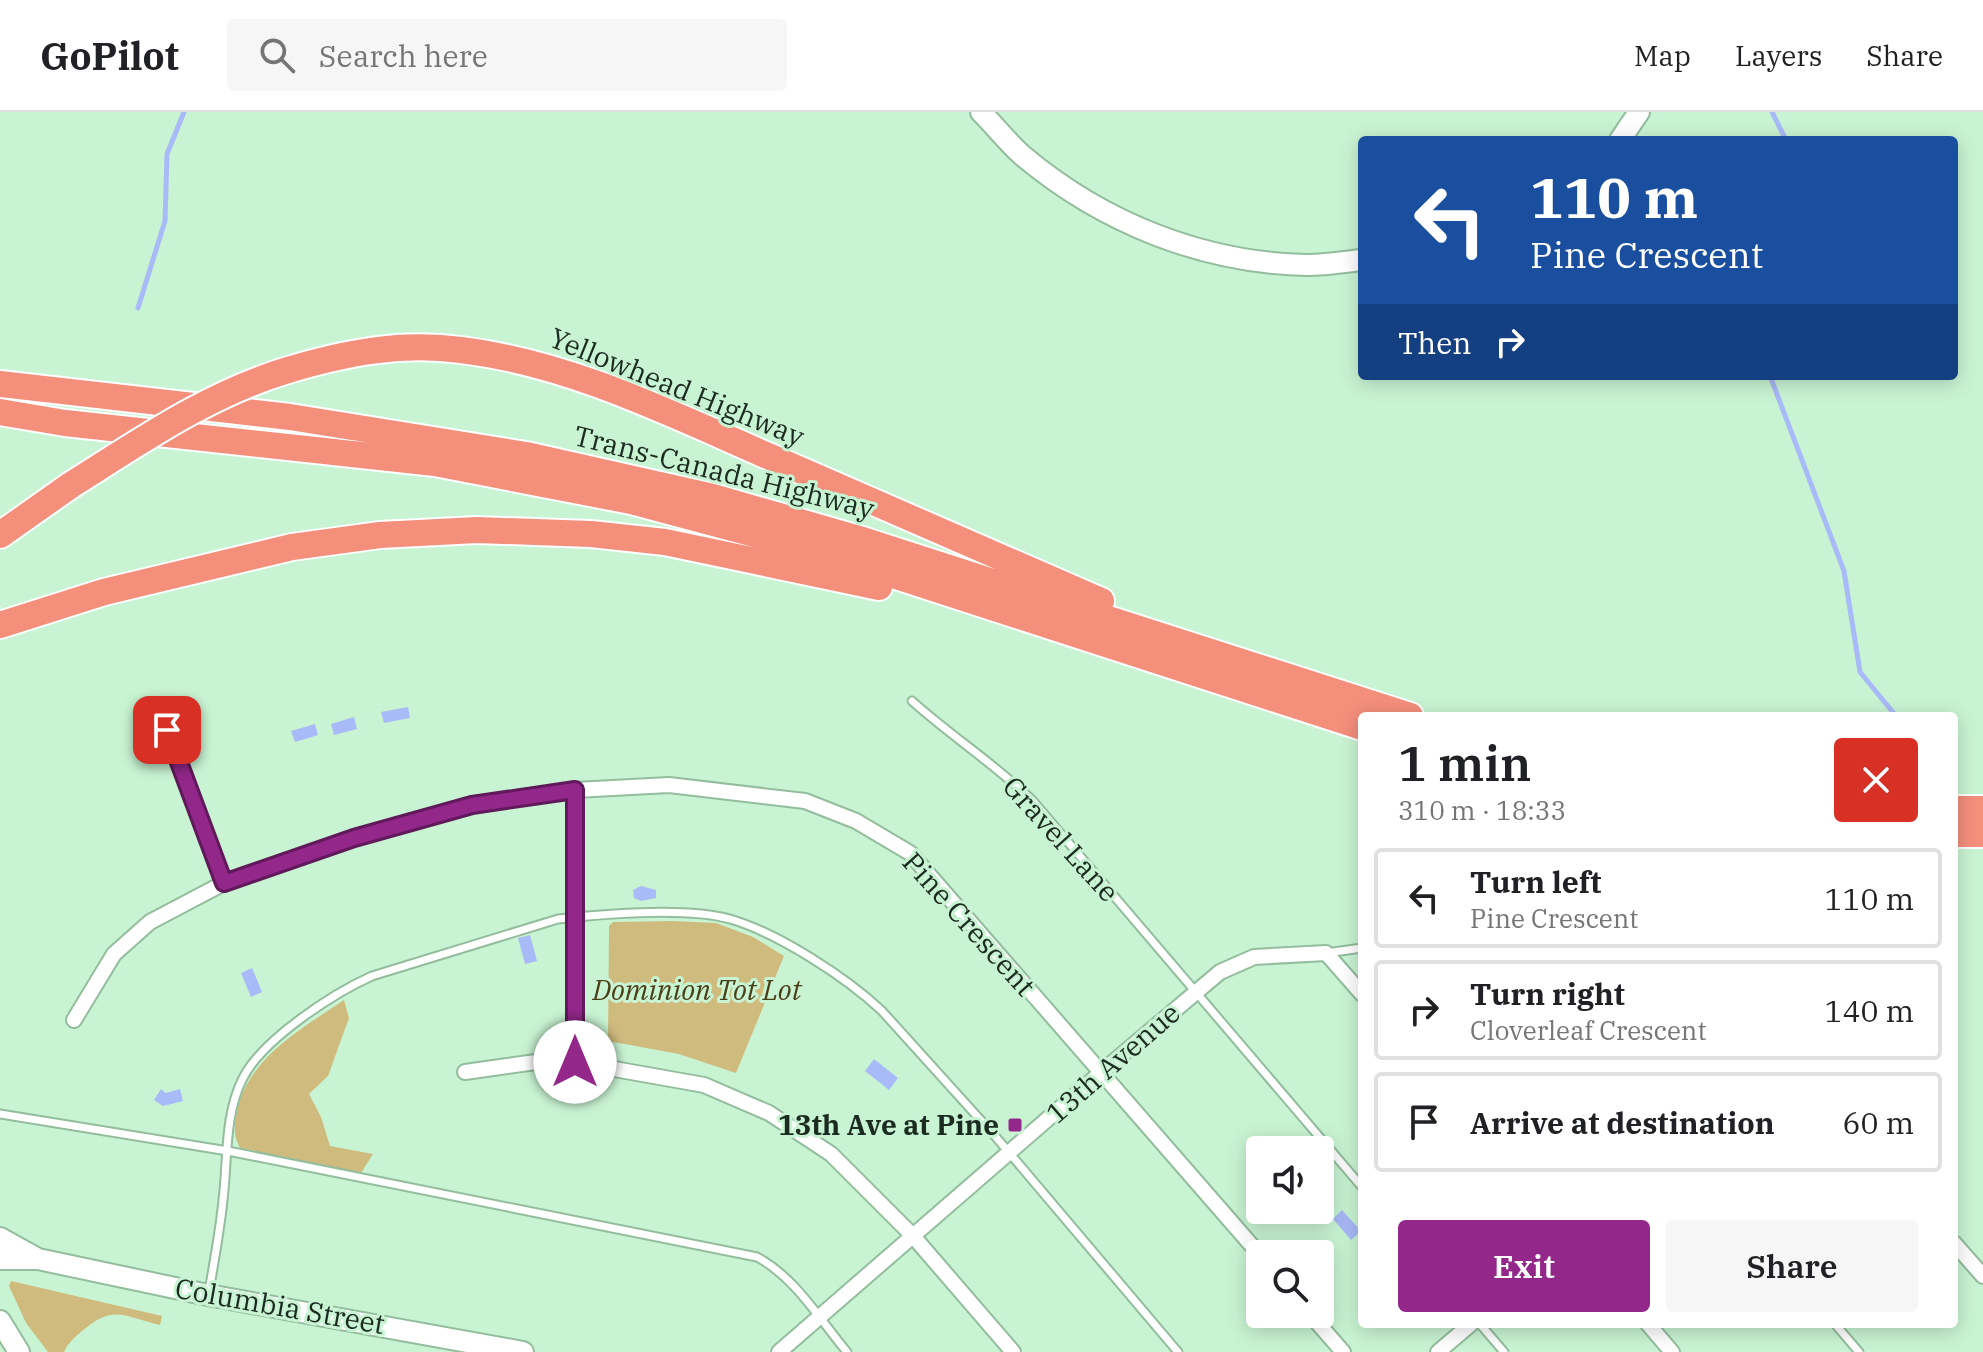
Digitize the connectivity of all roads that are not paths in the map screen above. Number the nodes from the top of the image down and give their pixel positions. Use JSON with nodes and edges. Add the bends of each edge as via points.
{"nodes":[{"id":1,"x":981,"y":112,"type":"edge"},
{"id":2,"x":1639,"y":112,"type":"edge"},
{"id":3,"x":1623,"y":136,"type":"edge"},
{"id":4,"x":1358,"y":260,"type":"edge"},
{"id":5,"x":0,"y":384,"type":"edge"},
{"id":6,"x":0,"y":412,"type":"edge"},
{"id":7,"x":0,"y":535,"type":"edge"},
{"id":8,"x":0,"y":625,"type":"edge"},
{"id":9,"x":1081,"y":636,"type":"junction"},
{"id":10,"x":1244,"y":663,"type":"junction"},
{"id":11,"x":912,"y":701,"type":"dead end"},
{"id":12,"x":1397,"y":712,"type":"edge"},
{"id":13,"x":1358,"y":726,"type":"edge"},
{"id":14,"x":167,"y":730,"type":"dead end"},
{"id":15,"x":575,"y":790,"type":"junction"},
{"id":16,"x":1958,"y":809,"type":"edge"},
{"id":17,"x":1983,"y":809,"type":"edge"},
{"id":18,"x":1958,"y":834,"type":"edge"},
{"id":19,"x":1983,"y":834,"type":"edge"},
{"id":20,"x":224,"y":883,"type":"junction"},
{"id":21,"x":575,"y":917,"type":"junction"},
{"id":22,"x":1358,"y":949,"type":"edge"},
{"id":23,"x":1326,"y":953,"type":"junction"},
{"id":24,"x":1358,"y":989,"type":"edge"},
{"id":25,"x":1195,"y":991,"type":"junction"},
{"id":26,"x":74,"y":1020,"type":"dead end"},
{"id":27,"x":575,"y":1062,"type":"junction"},
{"id":28,"x":1102,"y":1071,"type":"junction"},
{"id":29,"x":465,"y":1072,"type":"dead end"},
{"id":30,"x":0,"y":1114,"type":"edge"},
{"id":31,"x":228,"y":1151,"type":"junction"},
{"id":32,"x":1009,"y":1154,"type":"junction"},
{"id":33,"x":1358,"y":1182,"type":"edge"},
{"id":34,"x":913,"y":1236,"type":"junction"},
{"id":35,"x":0,"y":1238,"type":"edge"},
{"id":36,"x":1247,"y":1240,"type":"edge"},
{"id":37,"x":1958,"y":1248,"type":"edge"},
{"id":38,"x":0,"y":1259,"type":"edge"},
{"id":39,"x":38,"y":1259,"type":"junction"},
{"id":40,"x":1983,"y":1276,"type":"edge"},
{"id":41,"x":208,"y":1295,"type":"junction"},
{"id":42,"x":819,"y":1317,"type":"junction"},
{"id":43,"x":0,"y":1321,"type":"edge"},
{"id":44,"x":1322,"y":1328,"type":"edge"},
{"id":45,"x":1466,"y":1328,"type":"edge"},
{"id":46,"x":1483,"y":1328,"type":"edge"},
{"id":47,"x":1651,"y":1328,"type":"edge"},
{"id":48,"x":1838,"y":1328,"type":"edge"},
{"id":49,"x":0,"y":1342,"type":"edge"},
{"id":50,"x":427,"y":1343,"type":"edge"},
{"id":51,"x":17,"y":1352,"type":"edge"},
{"id":52,"x":523,"y":1352,"type":"edge"},
{"id":53,"x":779,"y":1352,"type":"edge"},
{"id":54,"x":847,"y":1352,"type":"edge"},
{"id":55,"x":1013,"y":1352,"type":"edge"},
{"id":56,"x":1178,"y":1352,"type":"edge"},
{"id":57,"x":1343,"y":1352,"type":"edge"},
{"id":58,"x":1438,"y":1352,"type":"edge"},
{"id":59,"x":1504,"y":1352,"type":"edge"},
{"id":60,"x":1672,"y":1352,"type":"edge"},
{"id":61,"x":1859,"y":1352,"type":"edge"}],
"edges":[{"from":1,"to":4,"type":"main road","via":[[1022,155],[1094,207],[1161,238],[1235,259],[1309,265]]},
{"from":2,"to":3,"type":"main road"},
{"from":5,"to":10,"type":"highway","name":"Trans-Canada Highway","via":[[290,417],[526,455],[713,497],[859,539]]},
{"from":6,"to":9,"type":"highway","name":"Trans-Canada Highway","via":[[435,463],[631,501],[822,552]]},
{"from":7,"to":10,"type":"highway","name":"Yellowhead Highway","bridge":true,"via":[[71,485],[233,388],[343,354],[396,346],[459,349],[536,363],[640,400]]},
{"from":8,"to":9,"type":"highway","via":[[104,592],[292,547],[477,530],[665,542],[816,572]]},
{"from":9,"to":13,"type":"highway","name":"Trans-Canada Highway"},
{"from":10,"to":12,"type":"highway","name":"Trans-Canada Highway"},
{"from":11,"to":25,"type":"lane","name":"Gravel Lane","via":[[1033,801]]},
{"from":14,"to":20,"type":"lane"},
{"from":15,"to":20,"type":"street","name":"Pine Crescent","via":[[472,805]]},
{"from":15,"to":21,"type":"street"},
{"from":15,"to":28,"type":"street","name":"Pine Crescent","via":[[669,785],[805,801],[856,821],[910,853]]},
{"from":16,"to":17,"type":"highway"},
{"from":18,"to":19,"type":"highway"},
{"from":20,"to":26,"type":"street","name":"Pine Crescent","via":[[150,922],[114,954]]},
{"from":21,"to":27,"type":"street"},
{"from":21,"to":31,"type":"lane","via":[[372,976],[341,992],[280,1035],[252,1063],[234,1098]]},
{"from":21,"to":32,"type":"lane","via":[[704,915],[731,919],[779,941],[866,996]]},
{"from":22,"to":23,"type":"lane"},
{"from":23,"to":24,"type":"street"},
{"from":23,"to":25,"type":"street","name":"13th Avenue","via":[[1254,957]]},
{"from":25,"to":28,"type":"street","name":"13th Avenue"},
{"from":25,"to":33,"type":"lane","name":"Gravel Lane"},
{"from":27,"to":29,"type":"street"},
{"from":27,"to":34,"type":"street","via":[[704,1085],[769,1113],[831,1154]]},
{"from":28,"to":32,"type":"street","name":"13th Avenue"},
{"from":28,"to":36,"type":"street","name":"Pine Crescent"},
{"from":30,"to":31,"type":"lane"},
{"from":31,"to":41,"type":"lane"},
{"from":31,"to":42,"type":"lane","via":[[757,1257],[787,1279]]},
{"from":32,"to":34,"type":"street","name":"13th Avenue"},
{"from":32,"to":56,"type":"lane"},
{"from":34,"to":42,"type":"street","name":"13th Avenue"},
{"from":34,"to":55,"type":"street"},
{"from":35,"to":39,"type":"main road","name":"Columbia Street"},
{"from":37,"to":40,"type":"street"},
{"from":38,"to":39,"type":"main road","name":"Columbia Street"},
{"from":39,"to":41,"type":"main road","name":"Columbia Street"},
{"from":41,"to":50,"type":"main road","name":"Columbia Street"},
{"from":42,"to":53,"type":"street","name":"13th Avenue"},
{"from":42,"to":54,"type":"lane"},
{"from":43,"to":51,"type":"main road"},
{"from":44,"to":57,"type":"street"},
{"from":45,"to":58,"type":"street"},
{"from":46,"to":59,"type":"lane"},
{"from":47,"to":60,"type":"street"},
{"from":48,"to":61,"type":"lane"},
{"from":49,"to":51,"type":"main road"},
{"from":50,"to":52,"type":"main road","name":"Columbia Street"}]}
